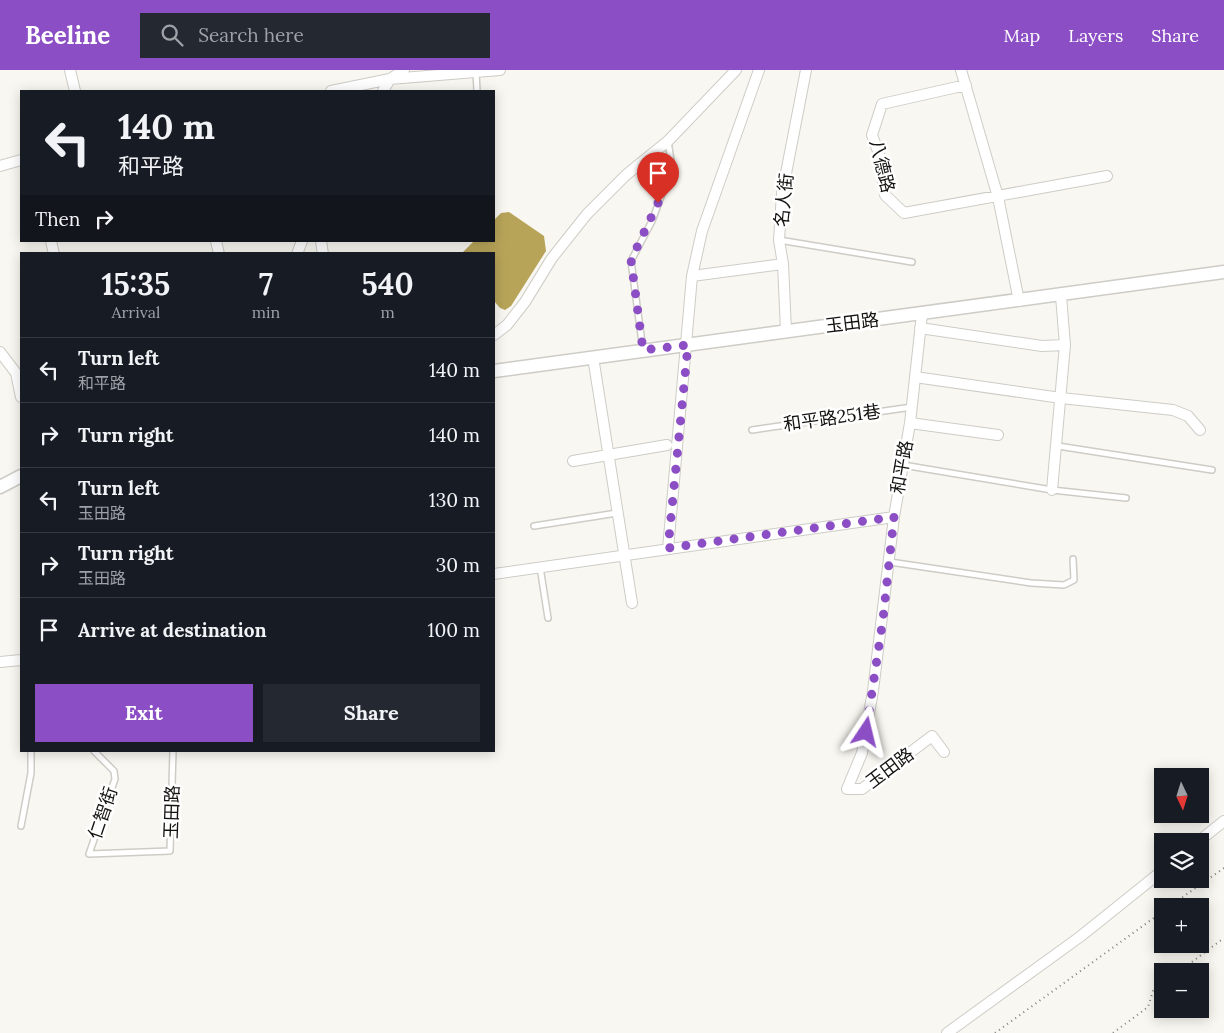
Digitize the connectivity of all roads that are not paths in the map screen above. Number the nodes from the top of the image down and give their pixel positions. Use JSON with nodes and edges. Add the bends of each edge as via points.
{"nodes":[{"id":1,"x":70,"y":70,"type":"edge"},
{"id":2,"x":404,"y":70,"type":"edge"},
{"id":3,"x":500,"y":70,"type":"edge"},
{"id":4,"x":736,"y":70,"type":"edge"},
{"id":5,"x":759,"y":70,"type":"edge"},
{"id":6,"x":806,"y":70,"type":"edge"},
{"id":7,"x":961,"y":70,"type":"edge"},
{"id":8,"x":476,"y":72,"type":"junction"},
{"id":9,"x":390,"y":79,"type":"junction"},
{"id":10,"x":966,"y":85,"type":"junction"},
{"id":11,"x":75,"y":90,"type":"edge"},
{"id":12,"x":336,"y":90,"type":"edge"},
{"id":13,"x":384,"y":90,"type":"edge"},
{"id":14,"x":477,"y":90,"type":"edge"},
{"id":15,"x":668,"y":141,"type":"junction"},
{"id":16,"x":20,"y":160,"type":"edge"},
{"id":17,"x":0,"y":166,"type":"edge"},
{"id":18,"x":1107,"y":176,"type":"dead end"},
{"id":19,"x":998,"y":196,"type":"junction"},
{"id":20,"x":780,"y":240,"type":"junction"},
{"id":21,"x":912,"y":262,"type":"dead end"},
{"id":22,"x":783,"y":264,"type":"junction"},
{"id":23,"x":1224,"y":272,"type":"edge"},
{"id":24,"x":692,"y":276,"type":"junction"},
{"id":25,"x":1060,"y":296,"type":"junction"},
{"id":26,"x":1019,"y":301,"type":"junction"},
{"id":27,"x":922,"y":314,"type":"junction"},
{"id":28,"x":920,"y":328,"type":"junction"},
{"id":29,"x":786,"y":331,"type":"junction"},
{"id":30,"x":495,"y":334,"type":"edge"},
{"id":31,"x":688,"y":345,"type":"junction"},
{"id":32,"x":1065,"y":345,"type":"junction"},
{"id":33,"x":643,"y":350,"type":"junction"},
{"id":34,"x":0,"y":352,"type":"edge"},
{"id":35,"x":593,"y":357,"type":"junction"},
{"id":36,"x":495,"y":371,"type":"edge"},
{"id":37,"x":914,"y":377,"type":"junction"},
{"id":38,"x":20,"y":392,"type":"edge"},
{"id":39,"x":1061,"y":398,"type":"junction"},
{"id":40,"x":912,"y":407,"type":"junction"},
{"id":41,"x":910,"y":422,"type":"junction"},
{"id":42,"x":752,"y":430,"type":"dead end"},
{"id":43,"x":1200,"y":430,"type":"dead end"},
{"id":44,"x":998,"y":435,"type":"dead end"},
{"id":45,"x":667,"y":445,"type":"dead end"},
{"id":46,"x":1058,"y":446,"type":"junction"},
{"id":47,"x":610,"y":455,"type":"junction"},
{"id":48,"x":573,"y":461,"type":"dead end"},
{"id":49,"x":903,"y":465,"type":"junction"},
{"id":50,"x":1212,"y":470,"type":"dead end"},
{"id":51,"x":20,"y":477,"type":"edge"},
{"id":52,"x":0,"y":487,"type":"edge"},
{"id":53,"x":1052,"y":490,"type":"junction"},
{"id":54,"x":1126,"y":498,"type":"dead end"},
{"id":55,"x":618,"y":513,"type":"junction"},
{"id":56,"x":894,"y":517,"type":"junction"},
{"id":57,"x":534,"y":526,"type":"dead end"},
{"id":58,"x":668,"y":548,"type":"junction"},
{"id":59,"x":624,"y":555,"type":"junction"},
{"id":60,"x":1073,"y":560,"type":"dead end"},
{"id":61,"x":890,"y":562,"type":"junction"},
{"id":62,"x":540,"y":567,"type":"junction"},
{"id":63,"x":495,"y":574,"type":"edge"},
{"id":64,"x":632,"y":603,"type":"dead end"},
{"id":65,"x":548,"y":618,"type":"dead end"},
{"id":66,"x":20,"y":660,"type":"edge"},
{"id":67,"x":0,"y":662,"type":"edge"},
{"id":68,"x":31,"y":752,"type":"edge"},
{"id":69,"x":95,"y":752,"type":"edge"},
{"id":70,"x":173,"y":752,"type":"edge"},
{"id":71,"x":944,"y":752,"type":"dead end"},
{"id":72,"x":1224,"y":821,"type":"edge"},
{"id":73,"x":21,"y":826,"type":"dead end"},
{"id":74,"x":1209,"y":833,"type":"edge"},
{"id":75,"x":89,"y":854,"type":"joint"},
{"id":76,"x":1154,"y":877,"type":"edge"},
{"id":77,"x":947,"y":1033,"type":"edge"}],
"edges":[{"from":1,"to":11,"type":"street"},
{"from":2,"to":9,"type":"street"},
{"from":3,"to":8,"type":"street"},
{"from":4,"to":15,"type":"street"},
{"from":5,"to":24,"type":"street","via":[[702,231]]},
{"from":6,"to":20,"type":"street","name":"名人街","via":[[782,194]]},
{"from":7,"to":10,"type":"street"},
{"from":8,"to":9,"type":"street"},
{"from":8,"to":14,"type":"lane"},
{"from":9,"to":12,"type":"street"},
{"from":9,"to":13,"type":"street"},
{"from":10,"to":19,"type":"street"},
{"from":10,"to":19,"type":"street","name":"八德路","via":[[882,104],[872,135],[879,154],[885,195],[904,213]]},
{"from":15,"to":30,"type":"street","via":[[626,175],[587,214],[552,258],[525,302],[508,324]]},
{"from":15,"to":33,"type":"lane","via":[[672,167],[652,221],[631,260]]},
{"from":16,"to":17,"type":"street"},
{"from":18,"to":19,"type":"street","name":"八德路"},
{"from":19,"to":26,"type":"street"},
{"from":20,"to":21,"type":"lane"},
{"from":20,"to":22,"type":"street","name":"名人街"},
{"from":22,"to":24,"type":"street"},
{"from":22,"to":29,"type":"street","name":"名人街"},
{"from":23,"to":25,"type":"street","name":"玉田路"},
{"from":24,"to":31,"type":"street"},
{"from":25,"to":26,"type":"street","name":"玉田路"},
{"from":25,"to":32,"type":"street"},
{"from":26,"to":27,"type":"street","name":"玉田路"},
{"from":27,"to":28,"type":"street","name":"和平路"},
{"from":27,"to":29,"type":"street","name":"玉田路"},
{"from":28,"to":32,"type":"street","via":[[1042,346]]},
{"from":28,"to":37,"type":"street","name":"和平路"},
{"from":29,"to":31,"type":"street","name":"玉田路"},
{"from":31,"to":33,"type":"street","name":"玉田路"},
{"from":31,"to":58,"type":"street"},
{"from":32,"to":39,"type":"street"},
{"from":33,"to":35,"type":"street","name":"玉田路"},
{"from":34,"to":38,"type":"street","via":[[16,373]]},
{"from":35,"to":36,"type":"street","name":"玉田路"},
{"from":35,"to":47,"type":"street"},
{"from":37,"to":39,"type":"street"},
{"from":37,"to":40,"type":"street","name":"和平路"},
{"from":39,"to":43,"type":"street","via":[[1173,410],[1188,416]]},
{"from":39,"to":46,"type":"street"},
{"from":40,"to":41,"type":"street","name":"和平路"},
{"from":40,"to":42,"type":"lane","name":"和平路251巷"},
{"from":41,"to":44,"type":"street"},
{"from":41,"to":49,"type":"street","name":"和平路"},
{"from":45,"to":47,"type":"street"},
{"from":46,"to":50,"type":"lane"},
{"from":46,"to":53,"type":"street"},
{"from":47,"to":48,"type":"street"},
{"from":47,"to":55,"type":"street"},
{"from":49,"to":53,"type":"lane"},
{"from":49,"to":56,"type":"street","name":"和平路"},
{"from":51,"to":52,"type":"street"},
{"from":53,"to":54,"type":"lane"},
{"from":55,"to":57,"type":"lane"},
{"from":55,"to":59,"type":"street"},
{"from":56,"to":58,"type":"street","name":"和平路"},
{"from":56,"to":61,"type":"street","name":"玉田路"},
{"from":58,"to":59,"type":"street","name":"和平路"},
{"from":59,"to":62,"type":"street","name":"和平路"},
{"from":59,"to":64,"type":"street"},
{"from":60,"to":61,"type":"lane","via":[[1074,580],[1064,585]]},
{"from":61,"to":71,"type":"street","name":"玉田路","via":[[866,732],[862,753],[847,789],[862,789],[932,736]]},
{"from":62,"to":63,"type":"street","name":"和平路"},
{"from":62,"to":65,"type":"lane"},
{"from":66,"to":67,"type":"street"},
{"from":68,"to":73,"type":"lane","via":[[31,773]]},
{"from":69,"to":75,"type":"lane","name":"仁智街","via":[[114,771],[115,779]]},
{"from":70,"to":75,"type":"lane","name":"玉田路","via":[[170,851]]},
{"from":72,"to":74,"type":"street"},
{"from":76,"to":77,"type":"street","via":[[1081,936]]}]}
